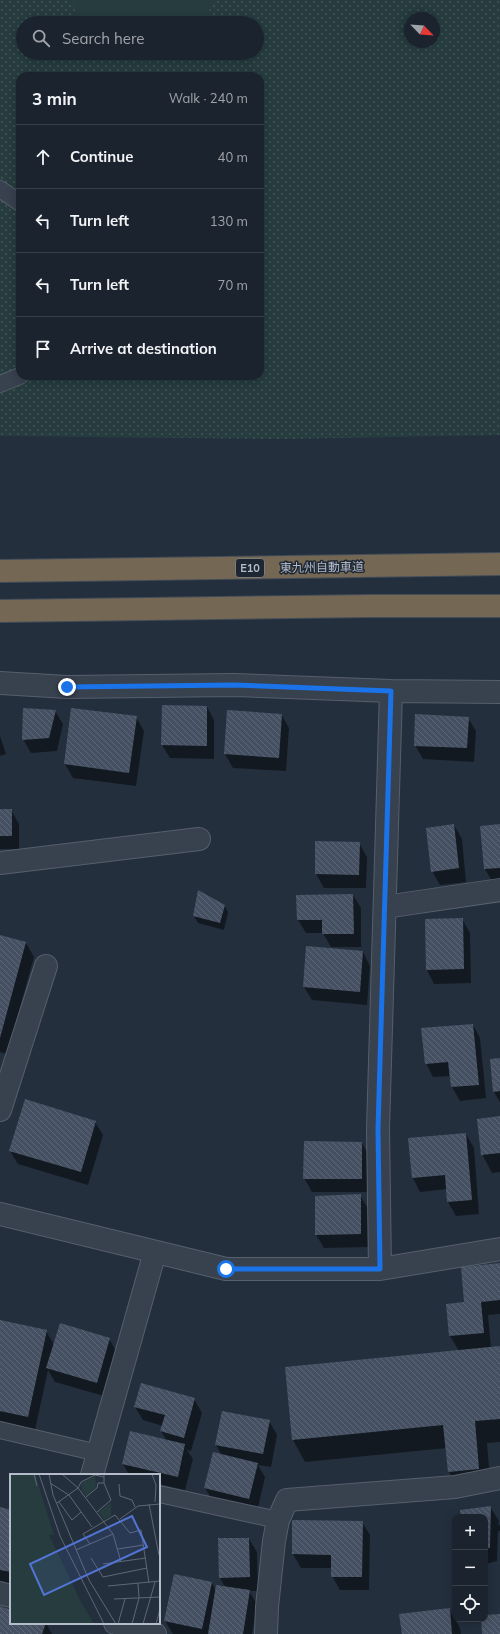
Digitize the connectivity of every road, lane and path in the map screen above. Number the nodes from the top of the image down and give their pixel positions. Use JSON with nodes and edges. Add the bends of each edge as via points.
{"nodes":[{"id":1,"x":0,"y":189,"type":"edge"},
{"id":2,"x":16,"y":200,"type":"edge"},
{"id":3,"x":16,"y":378,"type":"edge"},
{"id":4,"x":0,"y":384,"type":"edge"},
{"id":5,"x":500,"y":564,"type":"edge"},
{"id":6,"x":0,"y":571,"type":"edge"},
{"id":7,"x":500,"y":606,"type":"edge"},
{"id":8,"x":0,"y":611,"type":"edge"},
{"id":9,"x":0,"y":683,"type":"edge"},
{"id":10,"x":391,"y":691,"type":"junction"},
{"id":11,"x":500,"y":692,"type":"edge"},
{"id":12,"x":199,"y":839,"type":"dead end"},
{"id":13,"x":0,"y":862,"type":"edge"},
{"id":14,"x":500,"y":890,"type":"edge"},
{"id":15,"x":385,"y":907,"type":"junction"},
{"id":16,"x":46,"y":966,"type":"dead end"},
{"id":17,"x":0,"y":1110,"type":"edge"},
{"id":18,"x":0,"y":1214,"type":"edge"},
{"id":19,"x":500,"y":1249,"type":"edge"},
{"id":20,"x":155,"y":1252,"type":"junction"},
{"id":21,"x":380,"y":1269,"type":"junction"},
{"id":22,"x":0,"y":1430,"type":"edge"},
{"id":23,"x":98,"y":1453,"type":"junction"},
{"id":24,"x":92,"y":1474,"type":"edge"},
{"id":25,"x":500,"y":1478,"type":"edge"},
{"id":26,"x":160,"y":1494,"type":"edge"},
{"id":27,"x":278,"y":1520,"type":"junction"},
{"id":28,"x":0,"y":1593,"type":"edge"},
{"id":29,"x":10,"y":1596,"type":"edge"},
{"id":30,"x":119,"y":1624,"type":"edge"},
{"id":31,"x":155,"y":1634,"type":"edge"},
{"id":32,"x":266,"y":1634,"type":"edge"}],
"edges":[{"from":1,"to":2,"type":"lane"},
{"from":3,"to":4,"type":"lane"},
{"from":5,"to":6,"type":"highway","name":"東九州自動車道","number":"E10"},
{"from":7,"to":8,"type":"highway"},
{"from":9,"to":10,"type":"street","via":[[67,687],[234,685]]},
{"from":10,"to":11,"type":"street"},
{"from":10,"to":15,"type":"street"},
{"from":12,"to":13,"type":"street"},
{"from":14,"to":15,"type":"street"},
{"from":15,"to":21,"type":"street","via":[[378,1129]]},
{"from":16,"to":17,"type":"street"},
{"from":18,"to":20,"type":"street"},
{"from":19,"to":21,"type":"street"},
{"from":20,"to":21,"type":"street","via":[[226,1269]]},
{"from":20,"to":23,"type":"street"},
{"from":22,"to":23,"type":"lane"},
{"from":23,"to":24,"type":"street"},
{"from":25,"to":27,"type":"street","via":[[455,1487],[287,1500]]},
{"from":26,"to":27,"type":"lane"},
{"from":27,"to":32,"type":"street"},
{"from":28,"to":29,"type":"street"},
{"from":30,"to":31,"type":"street"}]}
